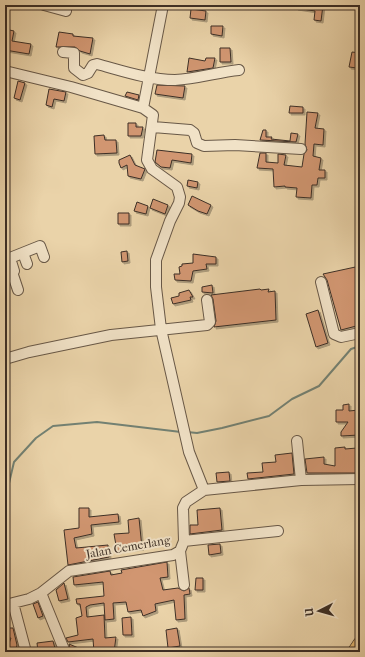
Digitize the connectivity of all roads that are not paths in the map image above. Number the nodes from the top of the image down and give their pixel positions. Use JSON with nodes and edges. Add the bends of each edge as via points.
{"nodes":[{"id":1,"x":44,"y":5,"type":"edge"},
{"id":2,"x":163,"y":5,"type":"edge"},
{"id":3,"x":66,"y":11,"type":"dead end"},
{"id":4,"x":63,"y":52,"type":"dead end"},
{"id":5,"x":239,"y":70,"type":"dead end"},
{"id":6,"x":5,"y":71,"type":"edge"},
{"id":7,"x":150,"y":78,"type":"junction"},
{"id":8,"x":143,"y":108,"type":"junction"},
{"id":9,"x":153,"y":127,"type":"junction"},
{"id":10,"x":301,"y":149,"type":"dead end"},
{"id":11,"x":23,"y":253,"type":"junction"},
{"id":12,"x":44,"y":256,"type":"dead end"},
{"id":13,"x":7,"y":260,"type":"edge"},
{"id":14,"x":27,"y":264,"type":"dead end"},
{"id":15,"x":321,"y":282,"type":"dead end"},
{"id":16,"x":18,"y":290,"type":"dead end"},
{"id":17,"x":207,"y":300,"type":"dead end"},
{"id":18,"x":161,"y":329,"type":"junction"},
{"id":19,"x":360,"y":333,"type":"edge"},
{"id":20,"x":5,"y":358,"type":"edge"},
{"id":21,"x":297,"y":441,"type":"dead end"},
{"id":22,"x":360,"y":479,"type":"edge"},
{"id":23,"x":301,"y":480,"type":"junction"},
{"id":24,"x":204,"y":490,"type":"junction"},
{"id":25,"x":278,"y":531,"type":"dead end"},
{"id":26,"x":184,"y":541,"type":"junction"},
{"id":27,"x":180,"y":551,"type":"junction"},
{"id":28,"x":184,"y":585,"type":"dead end"},
{"id":29,"x":42,"y":593,"type":"junction"},
{"id":30,"x":9,"y":604,"type":"edge"},
{"id":31,"x":360,"y":643,"type":"edge"},
{"id":32,"x":26,"y":652,"type":"edge"},
{"id":33,"x":65,"y":652,"type":"edge"},
{"id":34,"x":354,"y":652,"type":"edge"}],
"edges":[{"from":1,"to":3,"type":"street"},
{"from":2,"to":7,"type":"street"},
{"from":4,"to":7,"type":"street","via":[[74,53],[74,68],[83,75],[97,64]]},
{"from":5,"to":7,"type":"street","via":[[175,80]]},
{"from":6,"to":8,"type":"street"},
{"from":7,"to":8,"type":"street"},
{"from":8,"to":9,"type":"street","via":[[153,115]]},
{"from":9,"to":10,"type":"street","via":[[190,130],[194,133],[197,143],[204,146]]},
{"from":9,"to":18,"type":"street","via":[[147,160],[152,169],[177,187],[180,197],[156,260]]},
{"from":11,"to":12,"type":"street","via":[[40,246]]},
{"from":11,"to":13,"type":"street"},
{"from":11,"to":14,"type":"street"},
{"from":13,"to":16,"type":"street","via":[[8,273],[12,272]]},
{"from":15,"to":19,"type":"street","via":[[334,334],[341,337]]},
{"from":17,"to":18,"type":"street","via":[[209,324]]},
{"from":18,"to":20,"type":"street","via":[[111,335]]},
{"from":18,"to":24,"type":"street","via":[[189,452]]},
{"from":21,"to":23,"type":"street"},
{"from":22,"to":23,"type":"street","name":"Jalan Cemerlang"},
{"from":23,"to":24,"type":"street","name":"Jalan Cemerlang"},
{"from":24,"to":26,"type":"street","name":"Jalan Cemerlang","via":[[186,502],[183,508]]},
{"from":25,"to":26,"type":"street"},
{"from":26,"to":27,"type":"street","name":"Jalan Cemerlang"},
{"from":27,"to":28,"type":"street"},
{"from":27,"to":29,"type":"street","name":"Jalan Cemerlang","via":[[173,555],[69,571]]},
{"from":29,"to":30,"type":"street","name":"Jalan Cemerlang"},
{"from":29,"to":33,"type":"street"},
{"from":30,"to":32,"type":"street"},
{"from":31,"to":34,"type":"main road"}]}
